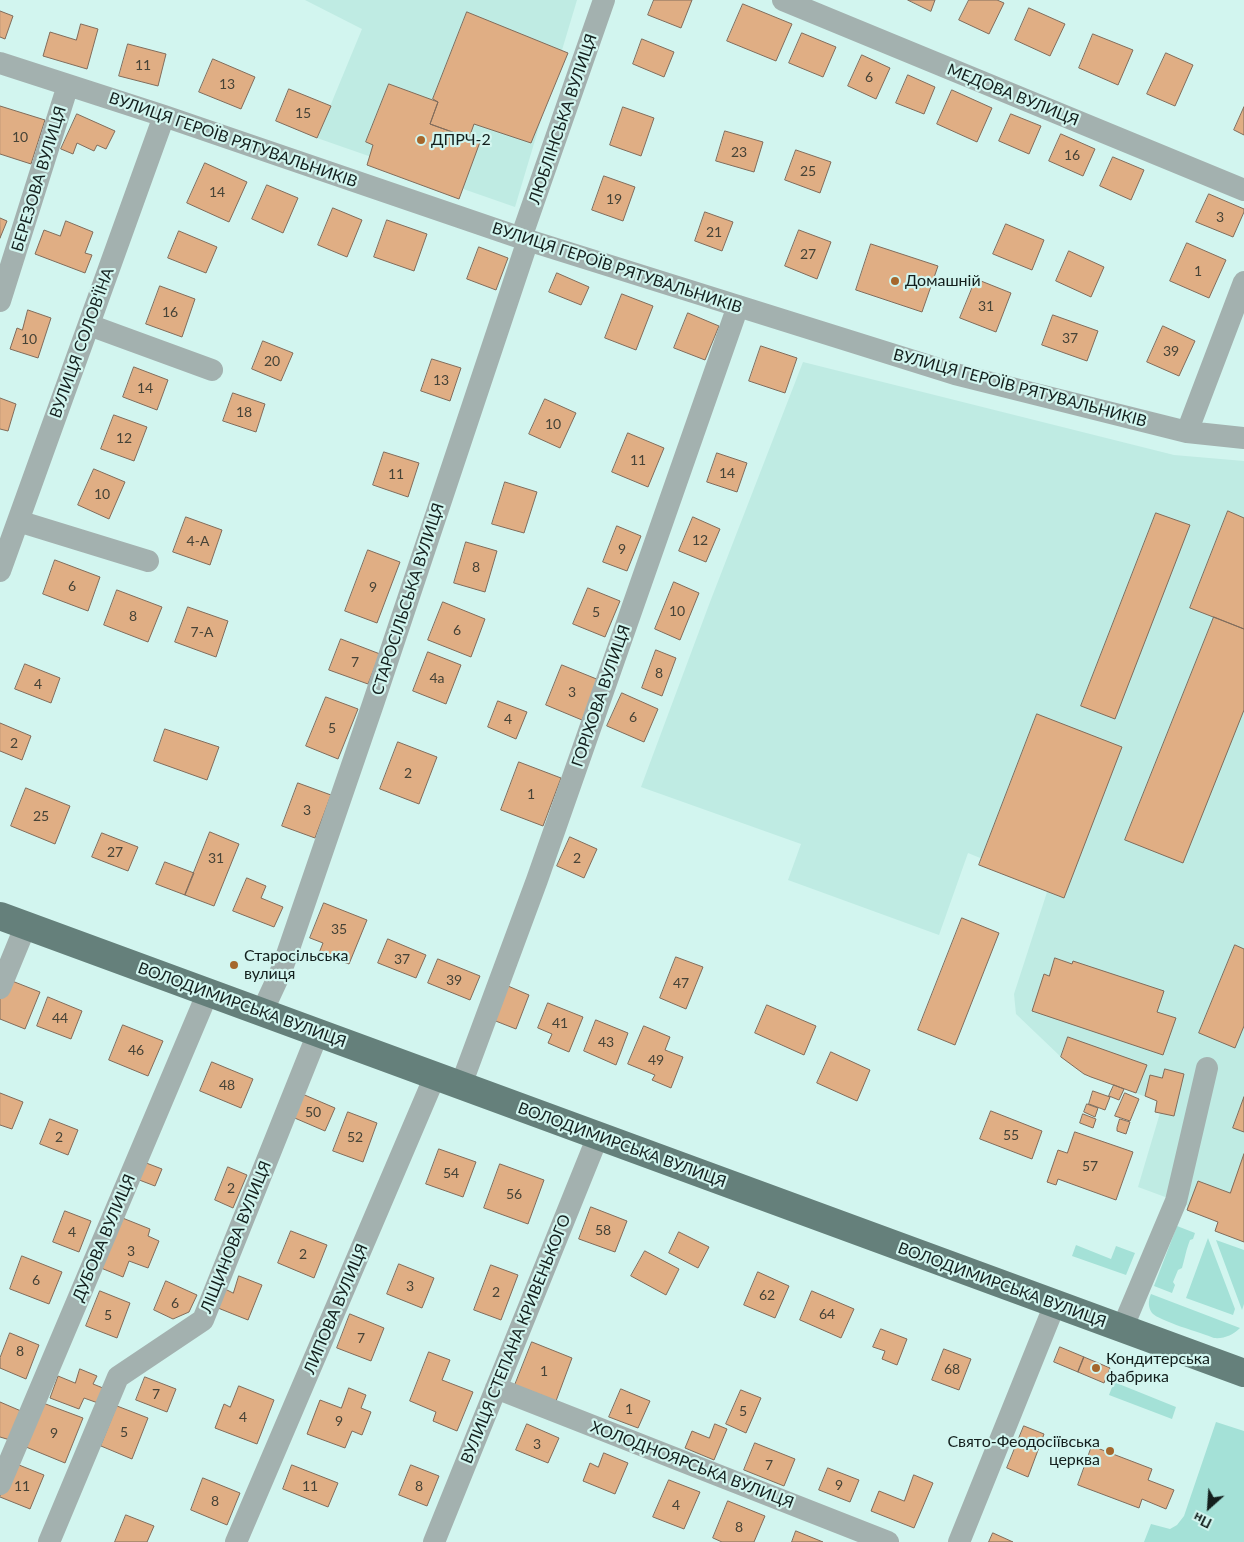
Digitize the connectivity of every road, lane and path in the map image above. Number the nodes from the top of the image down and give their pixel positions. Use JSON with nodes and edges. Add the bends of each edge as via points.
{"nodes":[{"id":1,"x":604,"y":0,"type":"edge"},
{"id":2,"x":783,"y":0,"type":"edge"},
{"id":3,"x":0,"y":63,"type":"edge"},
{"id":4,"x":68,"y":85,"type":"junction"},
{"id":5,"x":164,"y":116,"type":"junction"},
{"id":6,"x":1244,"y":190,"type":"edge"},
{"id":7,"x":525,"y":239,"type":"junction"},
{"id":8,"x":1244,"y":282,"type":"edge"},
{"id":9,"x":0,"y":301,"type":"edge"},
{"id":10,"x":738,"y":306,"type":"junction"},
{"id":11,"x":89,"y":325,"type":"junction"},
{"id":12,"x":212,"y":370,"type":"dead end"},
{"id":13,"x":1187,"y":432,"type":"junction"},
{"id":14,"x":1244,"y":438,"type":"edge"},
{"id":15,"x":18,"y":521,"type":"junction"},
{"id":16,"x":148,"y":561,"type":"dead end"},
{"id":17,"x":0,"y":571,"type":"edge"},
{"id":18,"x":0,"y":916,"type":"edge"},
{"id":19,"x":26,"y":925,"type":"junction"},
{"id":20,"x":0,"y":988,"type":"edge"},
{"id":21,"x":208,"y":992,"type":"junction"},
{"id":22,"x":262,"y":1012,"type":"junction"},
{"id":23,"x":318,"y":1032,"type":"junction"},
{"id":24,"x":1207,"y":1068,"type":"dead end"},
{"id":25,"x":435,"y":1076,"type":"junction"},
{"id":26,"x":461,"y":1085,"type":"junction"},
{"id":27,"x":598,"y":1136,"type":"junction"},
{"id":28,"x":1055,"y":1304,"type":"junction"},
{"id":29,"x":1122,"y":1329,"type":"junction"},
{"id":30,"x":1242,"y":1368,"type":"edge"},
{"id":31,"x":496,"y":1388,"type":"junction"},
{"id":32,"x":0,"y":1484,"type":"edge"},
{"id":33,"x":49,"y":1542,"type":"edge"},
{"id":34,"x":236,"y":1542,"type":"edge"},
{"id":35,"x":434,"y":1542,"type":"edge"},
{"id":36,"x":888,"y":1542,"type":"edge"},
{"id":37,"x":959,"y":1542,"type":"edge"}],
"edges":[{"from":1,"to":7,"type":"street","name":"ЛЮБЛІНСЬКА ВУЛИЦЯ"},
{"from":2,"to":6,"type":"street","name":"МЕДОВА ВУЛИЦЯ"},
{"from":3,"to":4,"type":"street","name":"ВУЛИЦЯ ГЕРОЇВ РЯТУВАЛЬНИКІВ"},
{"from":4,"to":5,"type":"street","name":"ВУЛИЦЯ ГЕРОЇВ РЯТУВАЛЬНИКІВ"},
{"from":4,"to":9,"type":"street","name":"БЕРЕЗОВА ВУЛИЦЯ"},
{"from":5,"to":7,"type":"street","name":"ВУЛИЦЯ ГЕРОЇВ РЯТУВАЛЬНИКІВ"},
{"from":5,"to":11,"type":"street","name":"ВУЛИЦЯ СОЛОВ'ЇНА"},
{"from":7,"to":10,"type":"street","name":"ВУЛИЦЯ ГЕРОЇВ РЯТУВАЛЬНИКІВ"},
{"from":7,"to":22,"type":"street","name":"СТАРОСІЛЬСЬКА ВУЛИЦЯ","via":[[367,722],[282,969]]},
{"from":8,"to":13,"type":"street"},
{"from":10,"to":13,"type":"street","name":"ВУЛИЦЯ ГЕРОЇВ РЯТУВАЛЬНИКІВ","via":[[955,374]]},
{"from":10,"to":26,"type":"street","name":"ГОРІХОВА ВУЛИЦЯ","via":[[537,880]]},
{"from":11,"to":12,"type":"street"},
{"from":11,"to":15,"type":"street","name":"ВУЛИЦЯ СОЛОВ'ЇНА"},
{"from":13,"to":14,"type":"street","name":"ВУЛИЦЯ ГЕРОЇВ РЯТУВАЛЬНИКІВ"},
{"from":15,"to":16,"type":"street"},
{"from":15,"to":17,"type":"street","name":"ВУЛИЦЯ СОЛОВ'ЇНА"},
{"from":18,"to":19,"type":"main road","name":"ВОЛОДИМИРСЬКА ВУЛИЦЯ"},
{"from":19,"to":20,"type":"street"},
{"from":19,"to":21,"type":"main road","name":"ВОЛОДИМИРСЬКА ВУЛИЦЯ"},
{"from":21,"to":22,"type":"main road","name":"ВОЛОДИМИРСЬКА ВУЛИЦЯ"},
{"from":21,"to":32,"type":"street","name":"ДУБОВА ВУЛИЦЯ"},
{"from":22,"to":23,"type":"main road","name":"ВОЛОДИМИРСЬКА ВУЛИЦЯ"},
{"from":23,"to":25,"type":"main road","name":"ВОЛОДИМИРСЬКА ВУЛИЦЯ"},
{"from":23,"to":33,"type":"street","name":"ЛІЩИНОВА ВУЛИЦЯ","via":[[204,1320],[118,1378]]},
{"from":24,"to":29,"type":"street","via":[[1176,1200]]},
{"from":25,"to":26,"type":"main road","name":"ВОЛОДИМИРСЬКА ВУЛИЦЯ"},
{"from":25,"to":34,"type":"street","name":"ЛИПОВА ВУЛИЦЯ"},
{"from":26,"to":27,"type":"main road","name":"ВОЛОДИМИРСЬКА ВУЛИЦЯ"},
{"from":27,"to":28,"type":"main road","name":"ВОЛОДИМИРСЬКА ВУЛИЦЯ"},
{"from":27,"to":31,"type":"street","name":"ВУЛИЦЯ СТЕПАНА КРИВЕНЬКОГО"},
{"from":28,"to":29,"type":"main road","name":"ВОЛОДИМИРСЬКА ВУЛИЦЯ"},
{"from":28,"to":37,"type":"street"},
{"from":29,"to":30,"type":"main road","name":"ВОЛОДИМИРСЬКА ВУЛИЦЯ"},
{"from":31,"to":35,"type":"street","name":"ВУЛИЦЯ СТЕПАНА КРИВЕНЬКОГО"},
{"from":31,"to":36,"type":"street","name":"ХОЛОДНОЯРСЬКА ВУЛИЦЯ"}]}
